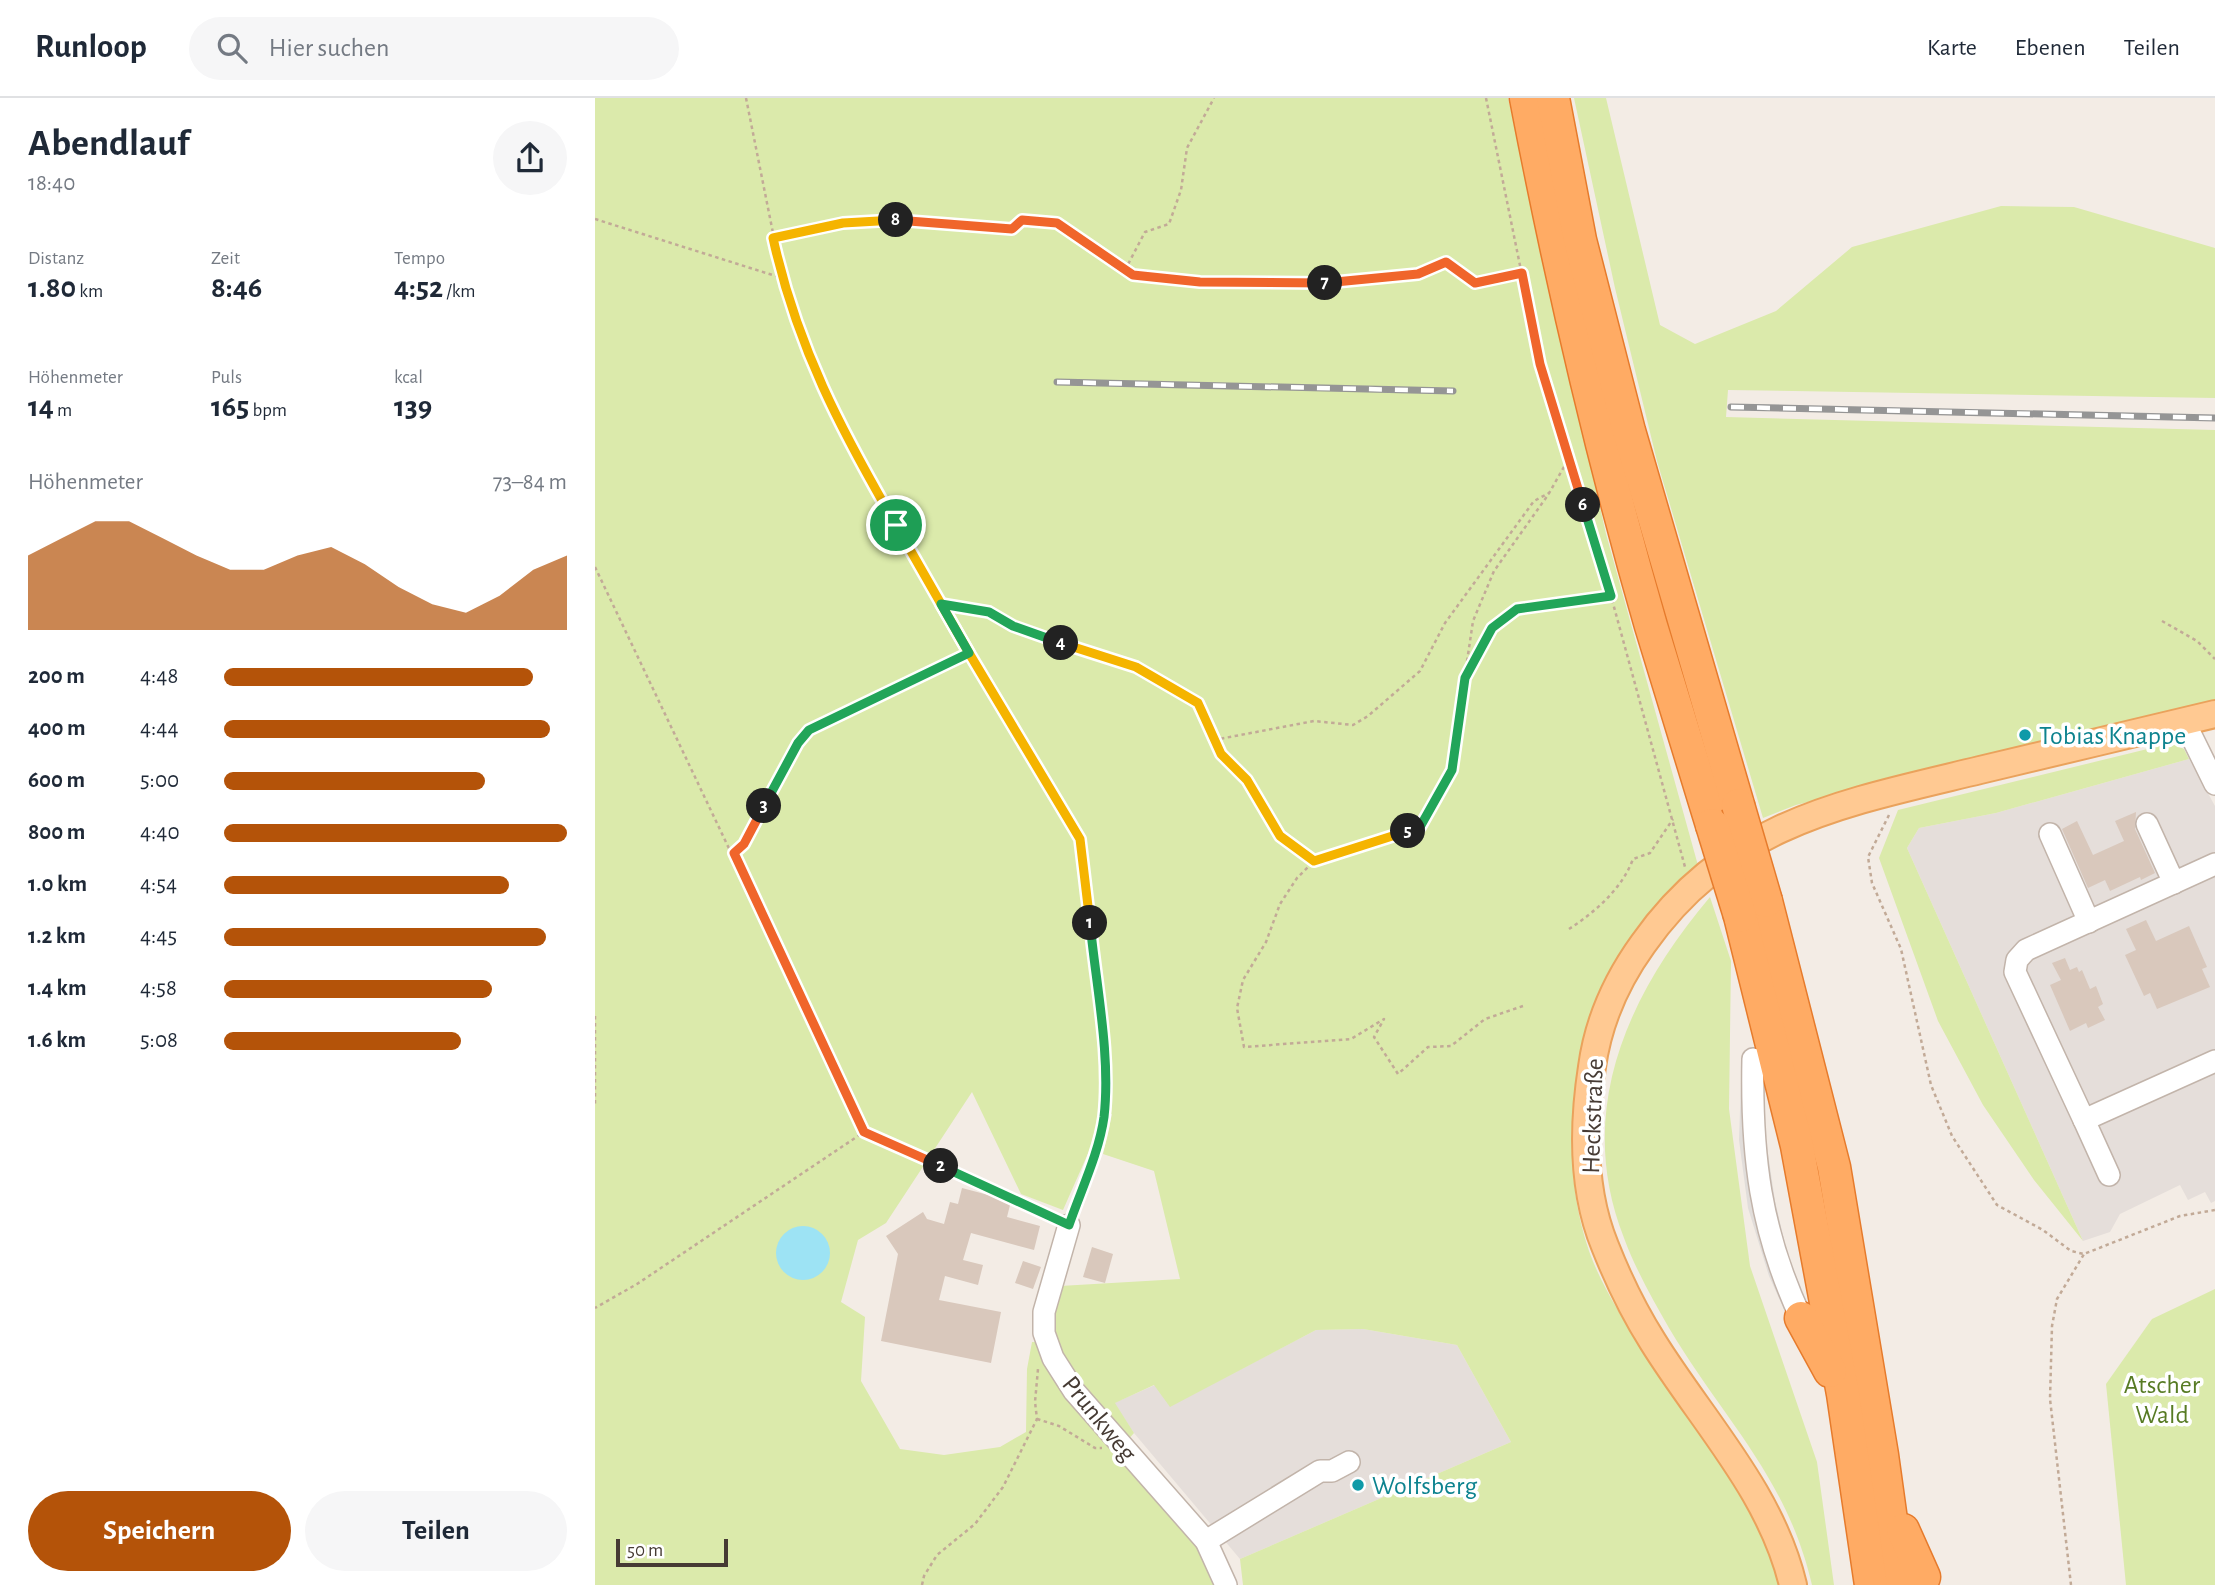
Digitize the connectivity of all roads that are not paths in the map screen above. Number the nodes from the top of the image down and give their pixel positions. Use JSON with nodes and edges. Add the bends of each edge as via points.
{"nodes":[{"id":1,"x":1526,"y":98,"type":"edge"},
{"id":2,"x":1553,"y":98,"type":"edge"},
{"id":3,"x":2215,"y":714,"type":"edge"},
{"id":4,"x":2184,"y":721,"type":"junction"},
{"id":5,"x":2215,"y":783,"type":"edge"},
{"id":6,"x":2147,"y":824,"type":"dead end"},
{"id":7,"x":2050,"y":834,"type":"dead end"},
{"id":8,"x":2215,"y":864,"type":"edge"},
{"id":9,"x":2175,"y":883,"type":"junction"},
{"id":10,"x":1751,"y":920,"type":"junction"},
{"id":11,"x":2089,"y":922,"type":"junction"},
{"id":12,"x":1753,"y":1059,"type":"joint"},
{"id":13,"x":2215,"y":1061,"type":"edge"},
{"id":14,"x":2084,"y":1120,"type":"junction"},
{"id":15,"x":2109,"y":1175,"type":"dead end"},
{"id":16,"x":1069,"y":1225,"type":"road end"},
{"id":17,"x":1801,"y":1318,"type":"joint"},
{"id":18,"x":1843,"y":1394,"type":"junction"},
{"id":19,"x":1349,"y":1462,"type":"dead end"},
{"id":20,"x":1206,"y":1541,"type":"junction"},
{"id":21,"x":1917,"y":1582,"type":"edge"},
{"id":22,"x":1226,"y":1585,"type":"edge"},
{"id":23,"x":1793,"y":1585,"type":"edge"},
{"id":24,"x":1871,"y":1585,"type":"edge"}],
"edges":[{"from":1,"to":10,"type":"highway","bridge":true,"via":[[1556,251],[1651,625],[1712,825]]},
{"from":2,"to":10,"type":"highway","bridge":true,"via":[[1580,240],[1629,431],[1738,805]]},
{"from":3,"to":4,"type":"main road","name":"Heckstraße"},
{"from":4,"to":5,"type":"street"},
{"from":4,"to":23,"type":"main road","name":"Heckstraße","via":[[1890,791],[1799,819],[1763,836],[1731,855],[1665,912],[1615,991],[1595,1047],[1588,1093],[1590,1189],[1603,1242],[1653,1342],[1767,1513]]},
{"from":6,"to":9,"type":"street"},
{"from":7,"to":11,"type":"street"},
{"from":8,"to":9,"type":"street"},
{"from":9,"to":11,"type":"street"},
{"from":10,"to":12,"type":"highway"},
{"from":10,"to":18,"type":"highway"},
{"from":10,"to":21,"type":"highway","via":[[1834,1167],[1888,1496]]},
{"from":11,"to":14,"type":"street","via":[[2026,950],[2017,960],[2015,972]]},
{"from":12,"to":17,"type":"street","via":[[1757,1178],[1772,1244]]},
{"from":13,"to":14,"type":"street"},
{"from":14,"to":15,"type":"street"},
{"from":16,"to":20,"type":"street","name":"Prunkweg","via":[[1044,1312],[1044,1334],[1053,1358],[1074,1391]]},
{"from":17,"to":18,"type":"highway"},
{"from":18,"to":24,"type":"highway"},
{"from":19,"to":20,"type":"street","via":[[1332,1471],[1320,1471]]},
{"from":20,"to":22,"type":"street","name":"Prunkweg"}]}
